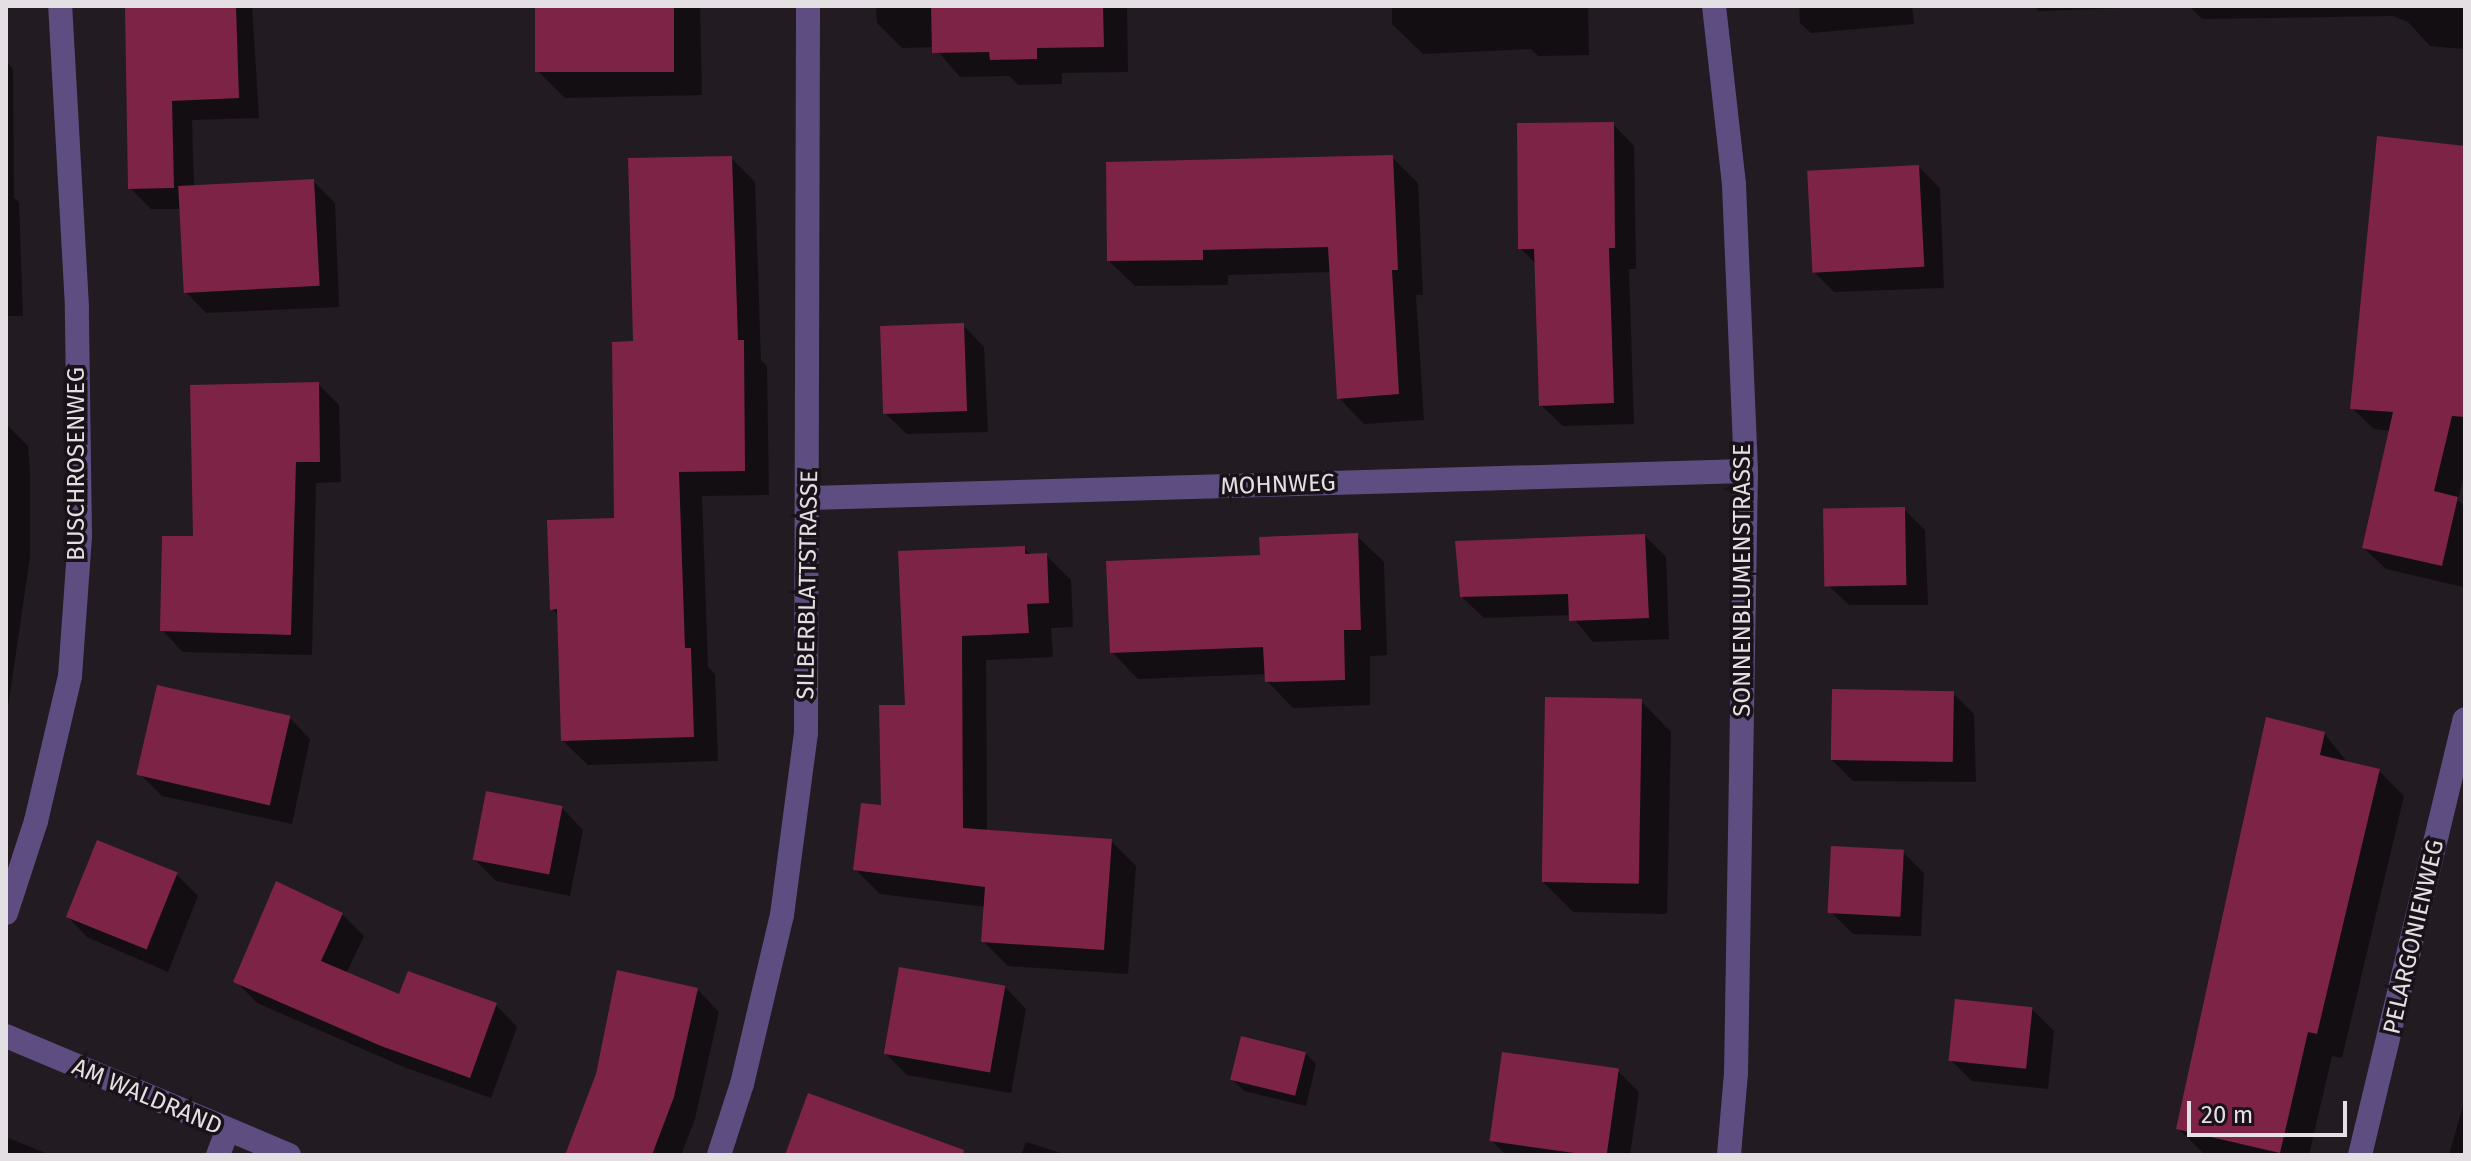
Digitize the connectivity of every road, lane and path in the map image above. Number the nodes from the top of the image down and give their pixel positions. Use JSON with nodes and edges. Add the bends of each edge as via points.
{"nodes":[{"id":1,"x":60,"y":6,"type":"edge"},
{"id":2,"x":808,"y":6,"type":"edge"},
{"id":3,"x":1714,"y":6,"type":"edge"},
{"id":4,"x":1746,"y":471,"type":"junction"},
{"id":5,"x":810,"y":498,"type":"junction"},
{"id":6,"x":2465,"y":719,"type":"edge"},
{"id":7,"x":6,"y":913,"type":"edge"},
{"id":8,"x":6,"y":1036,"type":"edge"},
{"id":9,"x":227,"y":1131,"type":"junction"},
{"id":10,"x":218,"y":1155,"type":"edge"},
{"id":11,"x":289,"y":1155,"type":"edge"},
{"id":12,"x":719,"y":1155,"type":"edge"},
{"id":13,"x":1729,"y":1155,"type":"edge"},
{"id":14,"x":2360,"y":1155,"type":"edge"}],
"edges":[{"from":1,"to":7,"type":"street","name":"BUSCHROSENWEG","via":[[77,307],[80,535],[70,676],[36,821]]},
{"from":2,"to":5,"type":"street","name":"SILBERBLATTSTRASSE"},
{"from":3,"to":4,"type":"street","name":"SONNENBLUMENSTRASSE","via":[[1734,185]]},
{"from":4,"to":5,"type":"street","name":"MOHNWEG"},
{"from":4,"to":13,"type":"street","name":"SONNENBLUMENSTRASSE","via":[[1736,1073]]},
{"from":5,"to":12,"type":"street","name":"SILBERBLATTSTRASSE","via":[[806,733],[782,915],[742,1084]]},
{"from":6,"to":14,"type":"street","name":"PELARGONIENWEG"},
{"from":8,"to":9,"type":"street","name":"AM WALDRAND"},
{"from":9,"to":10,"type":"street"},
{"from":9,"to":11,"type":"street","name":"AM WALDRAND"}]}
